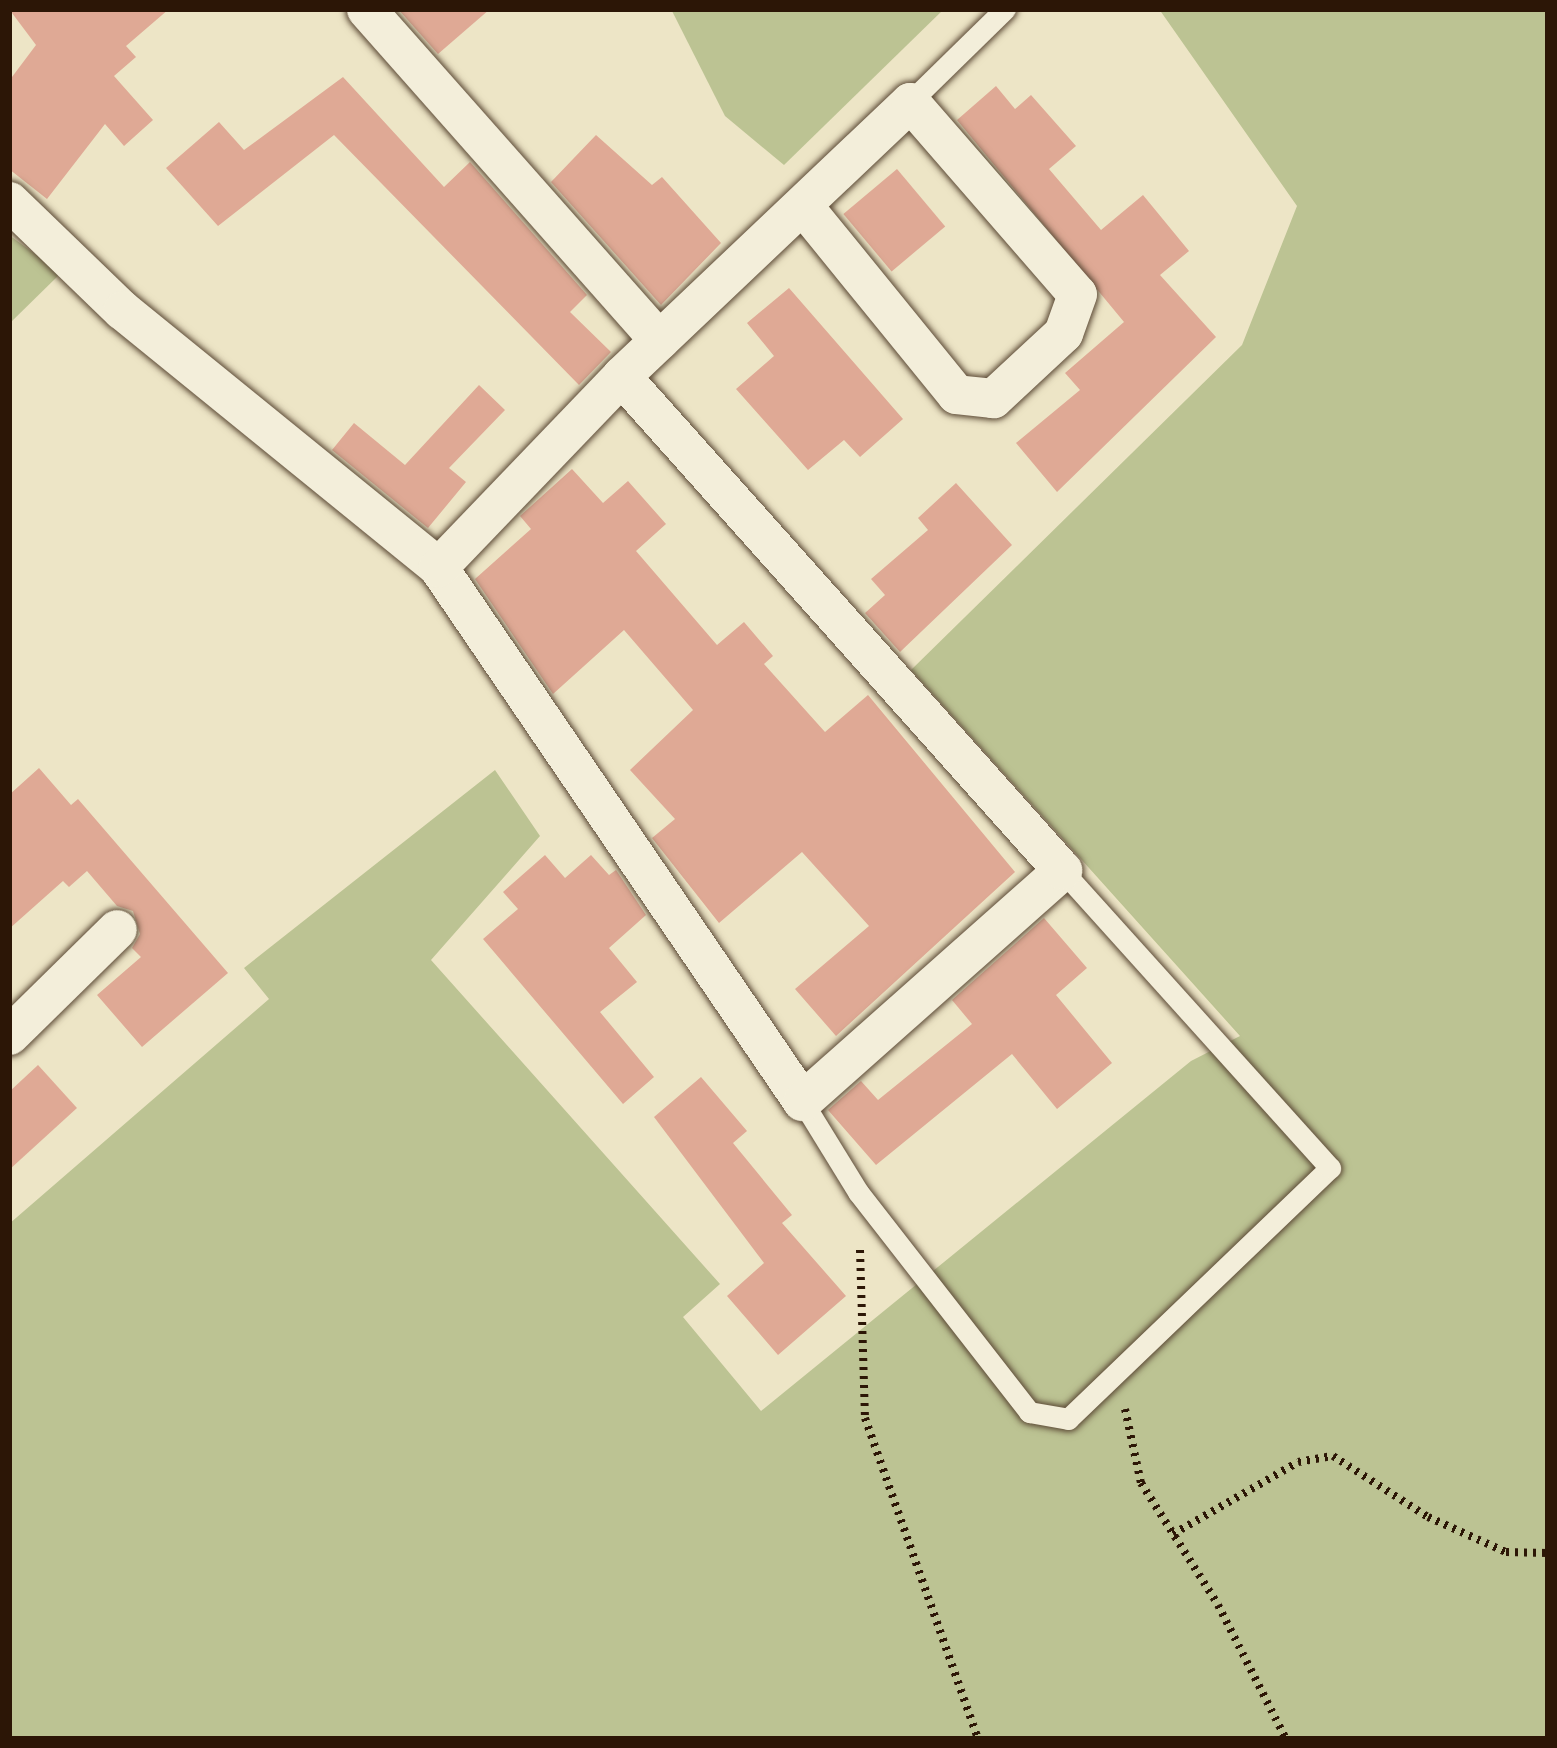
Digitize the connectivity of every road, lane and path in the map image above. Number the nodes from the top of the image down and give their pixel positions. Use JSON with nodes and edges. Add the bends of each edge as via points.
{"nodes":[{"id":1,"x":366,"y":9,"type":"edge"},
{"id":2,"x":1005,"y":9,"type":"edge"},
{"id":3,"x":910,"y":102,"type":"junction"},
{"id":4,"x":9,"y":201,"type":"edge"},
{"id":5,"x":803,"y":207,"type":"junction"},
{"id":6,"x":659,"y":340,"type":"junction"},
{"id":7,"x":622,"y":376,"type":"junction"},
{"id":8,"x":438,"y":567,"type":"junction"},
{"id":9,"x":1062,"y":870,"type":"junction"},
{"id":10,"x":117,"y":929,"type":"dead end"},
{"id":11,"x":9,"y":1035,"type":"edge"},
{"id":12,"x":802,"y":1101,"type":"junction"},
{"id":13,"x":858,"y":1192,"type":"junction"},
{"id":14,"x":1118,"y":1372,"type":"junction"},
{"id":15,"x":1173,"y":1534,"type":"junction"},
{"id":16,"x":1548,"y":1552,"type":"edge"},
{"id":17,"x":978,"y":1739,"type":"edge"},
{"id":18,"x":1286,"y":1739,"type":"edge"}],
"edges":[{"from":1,"to":6,"type":"street"},
{"from":2,"to":3,"type":"lane"},
{"from":3,"to":5,"type":"street"},
{"from":3,"to":5,"type":"street","via":[[1077,294],[1063,333],[993,398],[956,394]]},
{"from":4,"to":8,"type":"street","via":[[122,310]]},
{"from":5,"to":6,"type":"street"},
{"from":6,"to":7,"type":"street"},
{"from":7,"to":8,"type":"street"},
{"from":7,"to":9,"type":"street"},
{"from":8,"to":12,"type":"street"},
{"from":9,"to":12,"type":"street"},
{"from":9,"to":14,"type":"lane","via":[[1330,1168]]},
{"from":10,"to":11,"type":"street"},
{"from":12,"to":13,"type":"lane"},
{"from":13,"to":14,"type":"lane","via":[[1029,1412],[1068,1419]]},
{"from":13,"to":17,"type":"path","via":[[865,1418]]},
{"from":14,"to":15,"type":"path","via":[[1141,1483]]},
{"from":15,"to":16,"type":"path","via":[[1298,1462],[1333,1456],[1428,1517],[1506,1552]]},
{"from":15,"to":18,"type":"path"}]}
